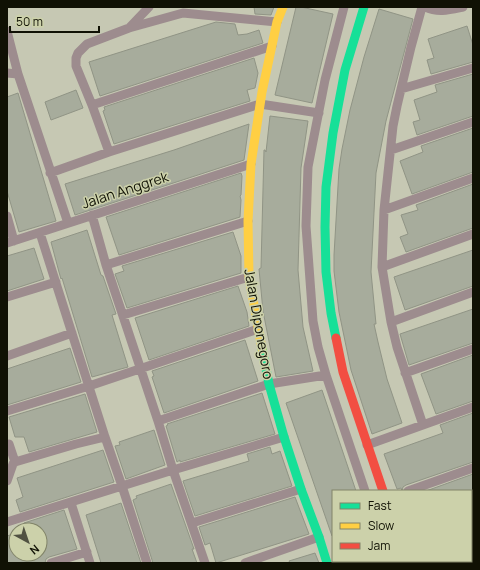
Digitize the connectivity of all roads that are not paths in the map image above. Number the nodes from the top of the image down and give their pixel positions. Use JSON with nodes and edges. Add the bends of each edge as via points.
{"nodes":[{"id":1,"x":149,"y":7,"type":"edge"},
{"id":2,"x":283,"y":7,"type":"edge"},
{"id":3,"x":344,"y":7,"type":"edge"},
{"id":4,"x":364,"y":7,"type":"edge"},
{"id":5,"x":423,"y":7,"type":"edge"},
{"id":6,"x":463,"y":7,"type":"edge"},
{"id":7,"x":180,"y":10,"type":"edge"},
{"id":8,"x":277,"y":22,"type":"junction"},
{"id":9,"x":129,"y":28,"type":"junction"},
{"id":10,"x":7,"y":31,"type":"edge"},
{"id":11,"x":272,"y":46,"type":"junction"},
{"id":12,"x":473,"y":68,"type":"edge"},
{"id":13,"x":7,"y":73,"type":"edge"},
{"id":14,"x":18,"y":74,"type":"junction"},
{"id":15,"x":401,"y":89,"type":"junction"},
{"id":16,"x":92,"y":104,"type":"junction"},
{"id":17,"x":260,"y":104,"type":"junction"},
{"id":18,"x":319,"y":113,"type":"junction"},
{"id":19,"x":473,"y":122,"type":"edge"},
{"id":20,"x":391,"y":150,"type":"junction"},
{"id":21,"x":109,"y":152,"type":"junction"},
{"id":22,"x":251,"y":164,"type":"junction"},
{"id":23,"x":50,"y":173,"type":"junction"},
{"id":24,"x":473,"y":178,"type":"edge"},
{"id":25,"x":384,"y":210,"type":"junction"},
{"id":26,"x":92,"y":215,"type":"junction"},
{"id":27,"x":7,"y":216,"type":"edge"},
{"id":28,"x":248,"y":221,"type":"junction"},
{"id":29,"x":68,"y":223,"type":"junction"},
{"id":30,"x":40,"y":233,"type":"junction"},
{"id":31,"x":473,"y":234,"type":"edge"},
{"id":32,"x":11,"y":242,"type":"edge"},
{"id":33,"x":106,"y":265,"type":"junction"},
{"id":34,"x":382,"y":266,"type":"junction"},
{"id":35,"x":249,"y":276,"type":"junction"},
{"id":36,"x":56,"y":282,"type":"junction"},
{"id":37,"x":473,"y":292,"type":"edge"},
{"id":38,"x":7,"y":297,"type":"edge"},
{"id":39,"x":123,"y":315,"type":"junction"},
{"id":40,"x":391,"y":322,"type":"junction"},
{"id":41,"x":258,"y":329,"type":"junction"},
{"id":42,"x":72,"y":333,"type":"junction"},
{"id":43,"x":473,"y":349,"type":"edge"},
{"id":44,"x":7,"y":356,"type":"edge"},
{"id":45,"x":141,"y":368,"type":"junction"},
{"id":46,"x":405,"y":373,"type":"junction"},
{"id":47,"x":326,"y":375,"type":"junction"},
{"id":48,"x":269,"y":384,"type":"junction"},
{"id":49,"x":89,"y":386,"type":"junction"},
{"id":50,"x":473,"y":407,"type":"edge"},
{"id":51,"x":7,"y":411,"type":"edge"},
{"id":52,"x":158,"y":421,"type":"junction"},
{"id":53,"x":424,"y":425,"type":"junction"},
{"id":54,"x":105,"y":437,"type":"junction"},
{"id":55,"x":284,"y":437,"type":"junction"},
{"id":56,"x":9,"y":444,"type":"dead end"},
{"id":57,"x":367,"y":445,"type":"junction"},
{"id":58,"x":15,"y":462,"type":"junction"},
{"id":59,"x":473,"y":468,"type":"edge"},
{"id":60,"x":174,"y":470,"type":"junction"},
{"id":61,"x":7,"y":481,"type":"edge"},
{"id":62,"x":122,"y":486,"type":"junction"},
{"id":63,"x":301,"y":489,"type":"junction"},
{"id":64,"x":365,"y":490,"type":"edge"},
{"id":65,"x":383,"y":490,"type":"edge"},
{"id":66,"x":411,"y":490,"type":"edge"},
{"id":67,"x":72,"y":502,"type":"junction"},
{"id":68,"x":7,"y":522,"type":"edge"},
{"id":69,"x":192,"y":523,"type":"junction"},
{"id":70,"x":319,"y":537,"type":"junction"},
{"id":71,"x":87,"y":552,"type":"junction"},
{"id":72,"x":51,"y":563,"type":"edge"},
{"id":73,"x":90,"y":563,"type":"edge"},
{"id":74,"x":146,"y":563,"type":"edge"},
{"id":75,"x":205,"y":563,"type":"edge"},
{"id":76,"x":245,"y":563,"type":"edge"},
{"id":77,"x":327,"y":563,"type":"edge"}],
"edges":[{"from":1,"to":9,"type":"street"},
{"from":2,"to":8,"type":"street","name":"Jalan Diponegoro"},
{"from":3,"to":18,"type":"street"},
{"from":4,"to":57,"type":"street","via":[[345,70],[333,132],[326,187],[325,234],[326,272],[334,332],[343,372]]},
{"from":5,"to":6,"type":"street","via":[[440,11]]},
{"from":5,"to":15,"type":"street"},
{"from":7,"to":8,"type":"street"},
{"from":7,"to":9,"type":"street"},
{"from":8,"to":11,"type":"street","name":"Jalan Diponegoro"},
{"from":9,"to":16,"type":"street","via":[[87,44],[78,52],[76,66]]},
{"from":10,"to":14,"type":"street"},
{"from":11,"to":16,"type":"street"},
{"from":11,"to":17,"type":"street","name":"Jalan Diponegoro"},
{"from":12,"to":15,"type":"street"},
{"from":13,"to":14,"type":"street"},
{"from":14,"to":23,"type":"street"},
{"from":15,"to":20,"type":"street"},
{"from":16,"to":21,"type":"street"},
{"from":17,"to":18,"type":"street"},
{"from":17,"to":21,"type":"street"},
{"from":17,"to":22,"type":"street","name":"Jalan Diponegoro"},
{"from":18,"to":47,"type":"street","via":[[308,167],[306,226],[313,321]]},
{"from":19,"to":20,"type":"street"},
{"from":20,"to":25,"type":"street"},
{"from":21,"to":23,"type":"street"},
{"from":22,"to":26,"type":"street","name":"Jalan Anggrek"},
{"from":22,"to":28,"type":"street","name":"Jalan Diponegoro"},
{"from":23,"to":29,"type":"street"},
{"from":24,"to":25,"type":"street"},
{"from":25,"to":34,"type":"street"},
{"from":26,"to":29,"type":"street","name":"Jalan Anggrek"},
{"from":26,"to":33,"type":"street"},
{"from":27,"to":32,"type":"street"},
{"from":28,"to":33,"type":"street"},
{"from":28,"to":35,"type":"street","name":"Jalan Diponegoro"},
{"from":29,"to":30,"type":"street","name":"Jalan Anggrek"},
{"from":30,"to":32,"type":"street","name":"Jalan Anggrek"},
{"from":30,"to":36,"type":"street"},
{"from":31,"to":34,"type":"street"},
{"from":33,"to":39,"type":"street"},
{"from":34,"to":40,"type":"street"},
{"from":35,"to":39,"type":"street"},
{"from":35,"to":41,"type":"street","name":"Jalan Diponegoro"},
{"from":36,"to":38,"type":"street"},
{"from":36,"to":42,"type":"street"},
{"from":37,"to":40,"type":"street"},
{"from":39,"to":45,"type":"street"},
{"from":40,"to":46,"type":"street"},
{"from":41,"to":45,"type":"street"},
{"from":41,"to":48,"type":"street","name":"Jalan Diponegoro"},
{"from":42,"to":44,"type":"street"},
{"from":42,"to":49,"type":"street"},
{"from":43,"to":46,"type":"street"},
{"from":45,"to":49,"type":"street"},
{"from":45,"to":52,"type":"street"},
{"from":46,"to":53,"type":"street"},
{"from":47,"to":48,"type":"street"},
{"from":47,"to":64,"type":"street"},
{"from":48,"to":52,"type":"street"},
{"from":48,"to":55,"type":"street","name":"Jalan Diponegoro"},
{"from":49,"to":51,"type":"street"},
{"from":49,"to":54,"type":"street"},
{"from":50,"to":53,"type":"street"},
{"from":52,"to":60,"type":"street"},
{"from":53,"to":57,"type":"street"},
{"from":54,"to":58,"type":"street"},
{"from":54,"to":62,"type":"street"},
{"from":55,"to":60,"type":"street"},
{"from":55,"to":63,"type":"street","name":"Jalan Diponegoro"},
{"from":56,"to":58,"type":"street"},
{"from":57,"to":65,"type":"street"},
{"from":58,"to":61,"type":"street"},
{"from":59,"to":66,"type":"street"},
{"from":60,"to":62,"type":"street"},
{"from":60,"to":69,"type":"street"},
{"from":62,"to":67,"type":"street"},
{"from":62,"to":74,"type":"street"},
{"from":63,"to":69,"type":"street"},
{"from":63,"to":70,"type":"street","name":"Jalan Diponegoro"},
{"from":67,"to":68,"type":"street"},
{"from":67,"to":71,"type":"street"},
{"from":69,"to":75,"type":"street"},
{"from":70,"to":76,"type":"street"},
{"from":70,"to":77,"type":"street","name":"Jalan Diponegoro"},
{"from":71,"to":72,"type":"street"},
{"from":71,"to":73,"type":"street"}]}
